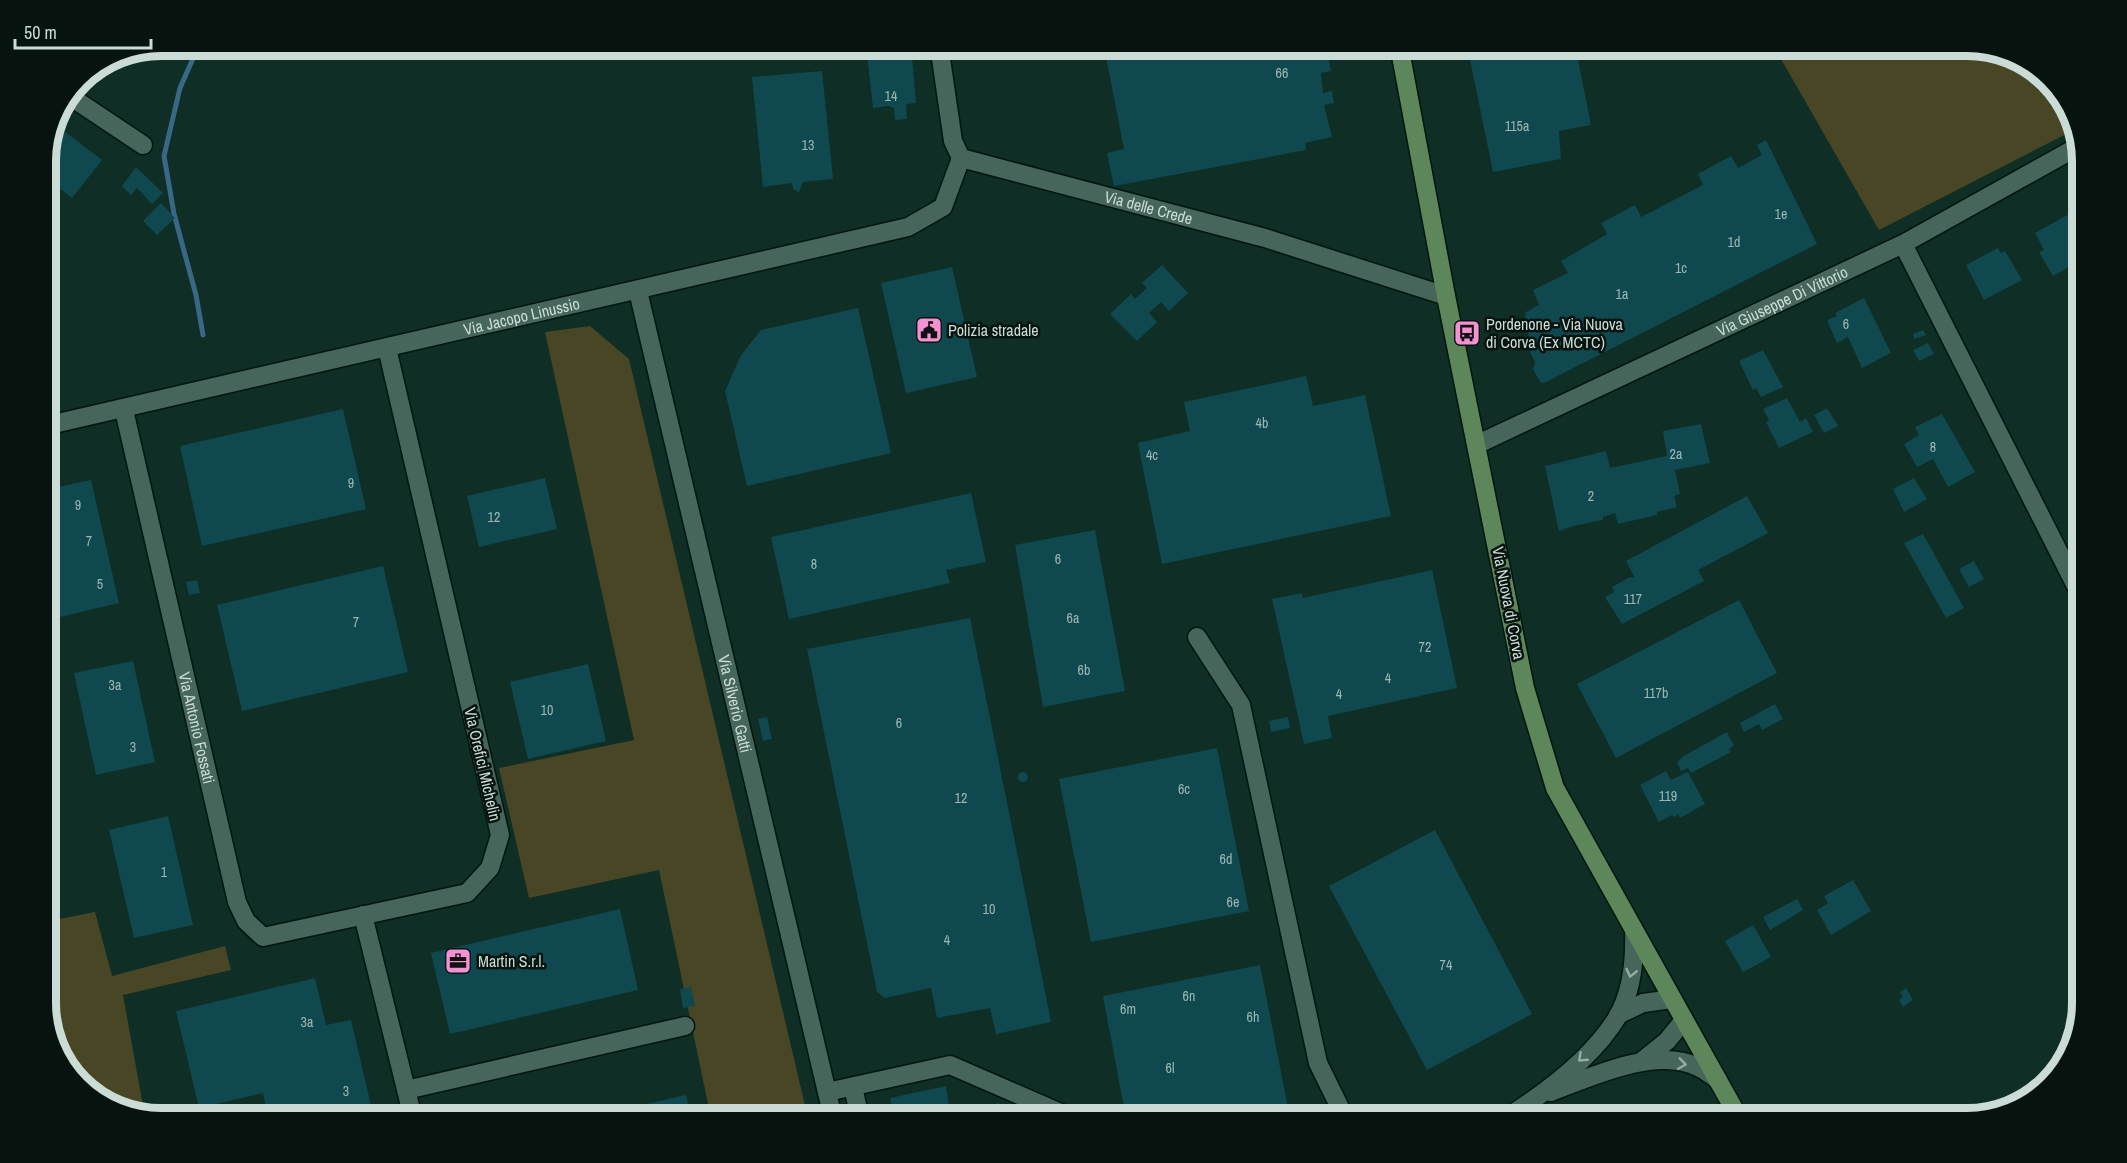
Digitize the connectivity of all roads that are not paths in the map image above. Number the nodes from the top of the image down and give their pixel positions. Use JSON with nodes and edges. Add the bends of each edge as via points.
{"nodes":[{"id":1,"x":941,"y":56,"type":"edge"},
{"id":2,"x":1401,"y":56,"type":"edge"},
{"id":3,"x":75,"y":100,"type":"edge"},
{"id":4,"x":143,"y":145,"type":"dead end"},
{"id":5,"x":2071,"y":151,"type":"edge"},
{"id":6,"x":961,"y":159,"type":"junction"},
{"id":7,"x":1903,"y":244,"type":"junction"},
{"id":8,"x":638,"y":291,"type":"junction"},
{"id":9,"x":1446,"y":296,"type":"junction"},
{"id":10,"x":387,"y":348,"type":"junction"},
{"id":11,"x":124,"y":410,"type":"junction"},
{"id":12,"x":56,"y":424,"type":"edge"},
{"id":13,"x":1478,"y":444,"type":"junction"},
{"id":14,"x":2071,"y":577,"type":"edge"},
{"id":15,"x":1197,"y":637,"type":"dead end"},
{"id":16,"x":363,"y":915,"type":"junction"},
{"id":17,"x":1634,"y":930,"type":"junction"},
{"id":18,"x":1672,"y":999,"type":"junction"},
{"id":19,"x":1618,"y":1015,"type":"junction"},
{"id":20,"x":1684,"y":1020,"type":"junction"},
{"id":21,"x":685,"y":1026,"type":"dead end"},
{"id":22,"x":1642,"y":1061,"type":"junction"},
{"id":23,"x":1718,"y":1080,"type":"junction"},
{"id":24,"x":853,"y":1087,"type":"junction"},
{"id":25,"x":406,"y":1090,"type":"junction"},
{"id":26,"x":827,"y":1092,"type":"junction"},
{"id":27,"x":1541,"y":1096,"type":"junction"},
{"id":28,"x":410,"y":1108,"type":"edge"},
{"id":29,"x":831,"y":1108,"type":"edge"},
{"id":30,"x":858,"y":1108,"type":"edge"},
{"id":31,"x":1049,"y":1108,"type":"edge"},
{"id":32,"x":1340,"y":1108,"type":"edge"},
{"id":33,"x":1522,"y":1108,"type":"edge"},
{"id":34,"x":1733,"y":1108,"type":"edge"}],
"edges":[{"from":1,"to":6,"type":"street","via":[[953,141]]},
{"from":2,"to":9,"type":"main road","name":"Via Nuova di Corva"},
{"from":3,"to":4,"type":"street"},
{"from":5,"to":7,"type":"street","name":"Via Giuseppe Di Vittorio"},
{"from":6,"to":8,"type":"street","name":"Via Jacopo Linussio","via":[[943,207],[908,227]]},
{"from":6,"to":9,"type":"street","name":"Via delle Crede","via":[[1265,238]]},
{"from":7,"to":13,"type":"street","name":"Via Giuseppe Di Vittorio"},
{"from":7,"to":14,"type":"street"},
{"from":8,"to":10,"type":"street","name":"Via Jacopo Linussio"},
{"from":8,"to":26,"type":"street","name":"Via Silverio Gatti"},
{"from":9,"to":13,"type":"main road","name":"Via Nuova di Corva"},
{"from":10,"to":11,"type":"street","name":"Via Jacopo Linussio"},
{"from":10,"to":16,"type":"street","name":"Via Orefici Michelin","via":[[500,835],[490,868],[467,892]]},
{"from":11,"to":12,"type":"street","name":"Via Jacopo Linussio"},
{"from":11,"to":16,"type":"street","name":"Via Antonio Fossati","via":[[237,902],[246,921],[264,937]]},
{"from":13,"to":17,"type":"main road","name":"Via Nuova di Corva","via":[[1525,688],[1555,788]]},
{"from":15,"to":32,"type":"street","via":[[1241,705],[1318,1063]]},
{"from":16,"to":25,"type":"street"},
{"from":17,"to":18,"type":"main road","name":"Via Nuova di Corva"},
{"from":17,"to":19,"type":"street","one_way":true,"via":[[1635,957]]},
{"from":18,"to":19,"type":"street","via":[[1643,1004]]},
{"from":18,"to":20,"type":"main road","name":"Via Nuova di Corva"},
{"from":19,"to":27,"type":"street","one_way":true,"via":[[1589,1052]]},
{"from":20,"to":22,"type":"street","via":[[1667,1041]]},
{"from":20,"to":23,"type":"main road","name":"Via Nuova di Corva"},
{"from":21,"to":25,"type":"street"},
{"from":22,"to":23,"type":"street","one_way":true,"via":[[1697,1066]]},
{"from":22,"to":27,"type":"street"},
{"from":23,"to":34,"type":"main road","name":"Via Nuova di Corva"},
{"from":24,"to":26,"type":"street"},
{"from":24,"to":30,"type":"street"},
{"from":24,"to":31,"type":"street","via":[[950,1065]]},
{"from":25,"to":28,"type":"street"},
{"from":26,"to":29,"type":"street","name":"Via Silverio Gatti"},
{"from":27,"to":33,"type":"street"}]}
